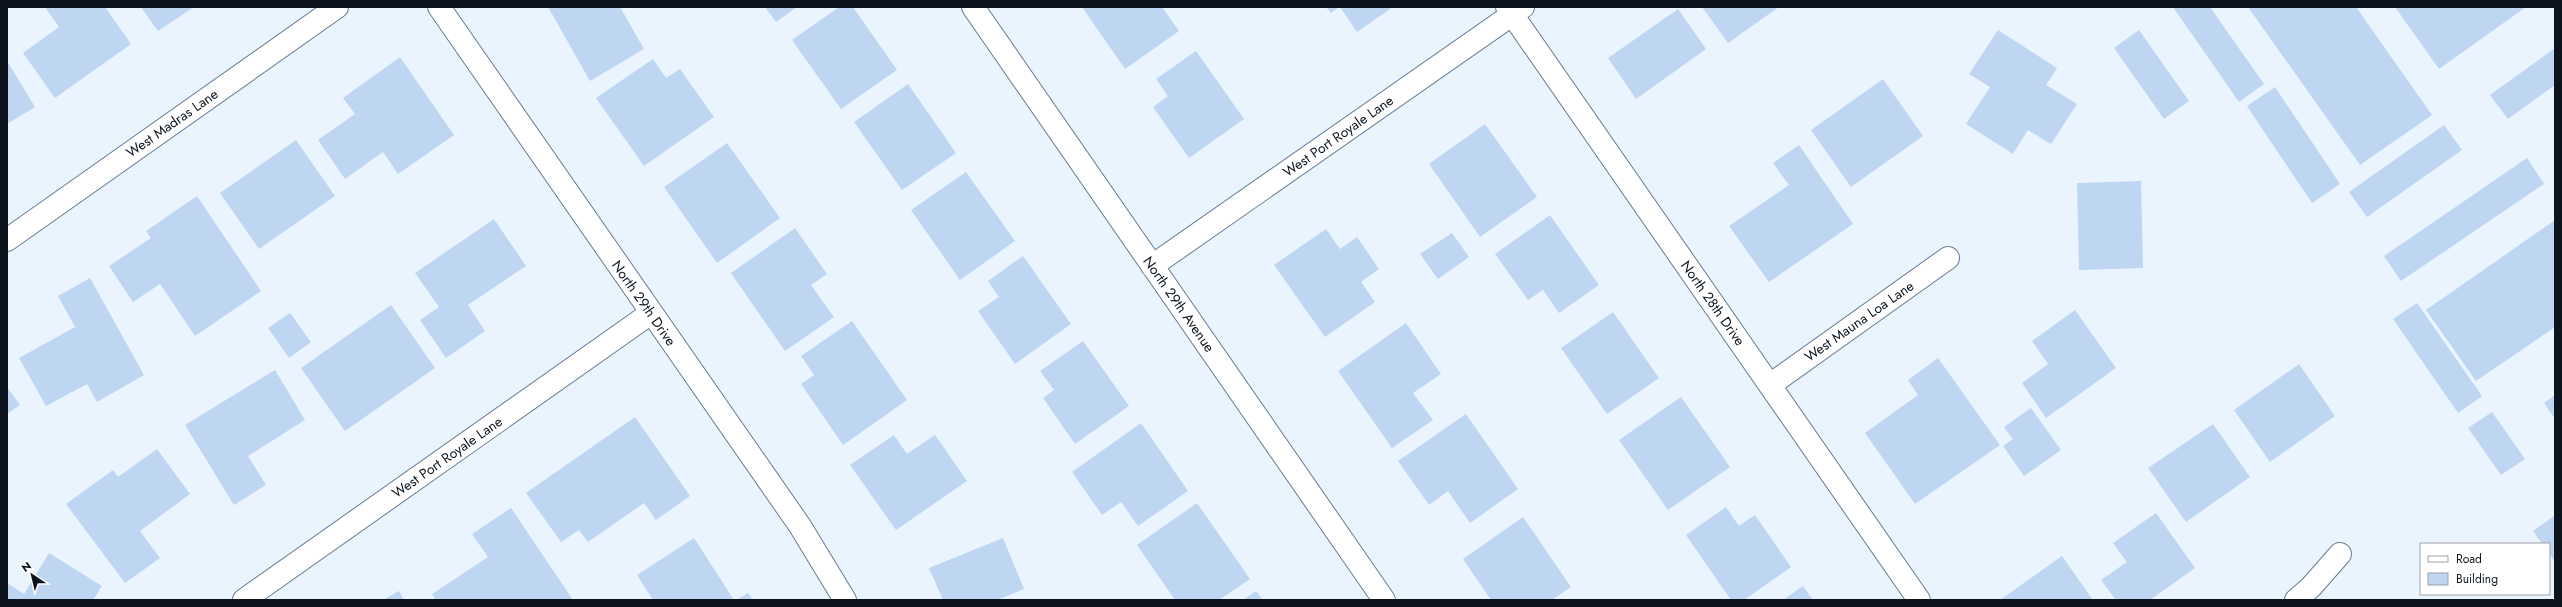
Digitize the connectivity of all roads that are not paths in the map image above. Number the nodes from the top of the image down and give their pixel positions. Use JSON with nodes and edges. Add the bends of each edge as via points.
{"nodes":[{"id":1,"x":337,"y":7,"type":"edge"},
{"id":2,"x":440,"y":7,"type":"edge"},
{"id":3,"x":973,"y":7,"type":"edge"},
{"id":4,"x":1514,"y":10,"type":"edge"},
{"id":5,"x":7,"y":240,"type":"edge"},
{"id":6,"x":1948,"y":258,"type":"dead end"},
{"id":7,"x":1152,"y":266,"type":"junction"},
{"id":8,"x":651,"y":313,"type":"junction"},
{"id":9,"x":1770,"y":385,"type":"junction"},
{"id":10,"x":2340,"y":554,"type":"dead end"},
{"id":11,"x":244,"y":600,"type":"edge"},
{"id":12,"x":845,"y":600,"type":"edge"},
{"id":13,"x":1384,"y":600,"type":"edge"},
{"id":14,"x":1919,"y":600,"type":"edge"},
{"id":15,"x":2296,"y":600,"type":"edge"}],
"edges":[{"from":1,"to":5,"type":"street","name":"West Madras Lane"},
{"from":2,"to":8,"type":"street","name":"North 29th Drive"},
{"from":3,"to":7,"type":"street","name":"North 29th Avenue"},
{"from":4,"to":7,"type":"street","name":"West Port Royale Lane"},
{"from":4,"to":9,"type":"street","name":"North 28th Drive"},
{"from":6,"to":9,"type":"street","name":"West Mauna Loa Lane"},
{"from":7,"to":13,"type":"street","name":"North 29th Avenue"},
{"from":8,"to":11,"type":"street","name":"West Port Royale Lane"},
{"from":8,"to":12,"type":"street","name":"North 29th Drive","via":[[800,526]]},
{"from":9,"to":14,"type":"street","name":"North 28th Drive"},
{"from":10,"to":15,"type":"street"}]}
